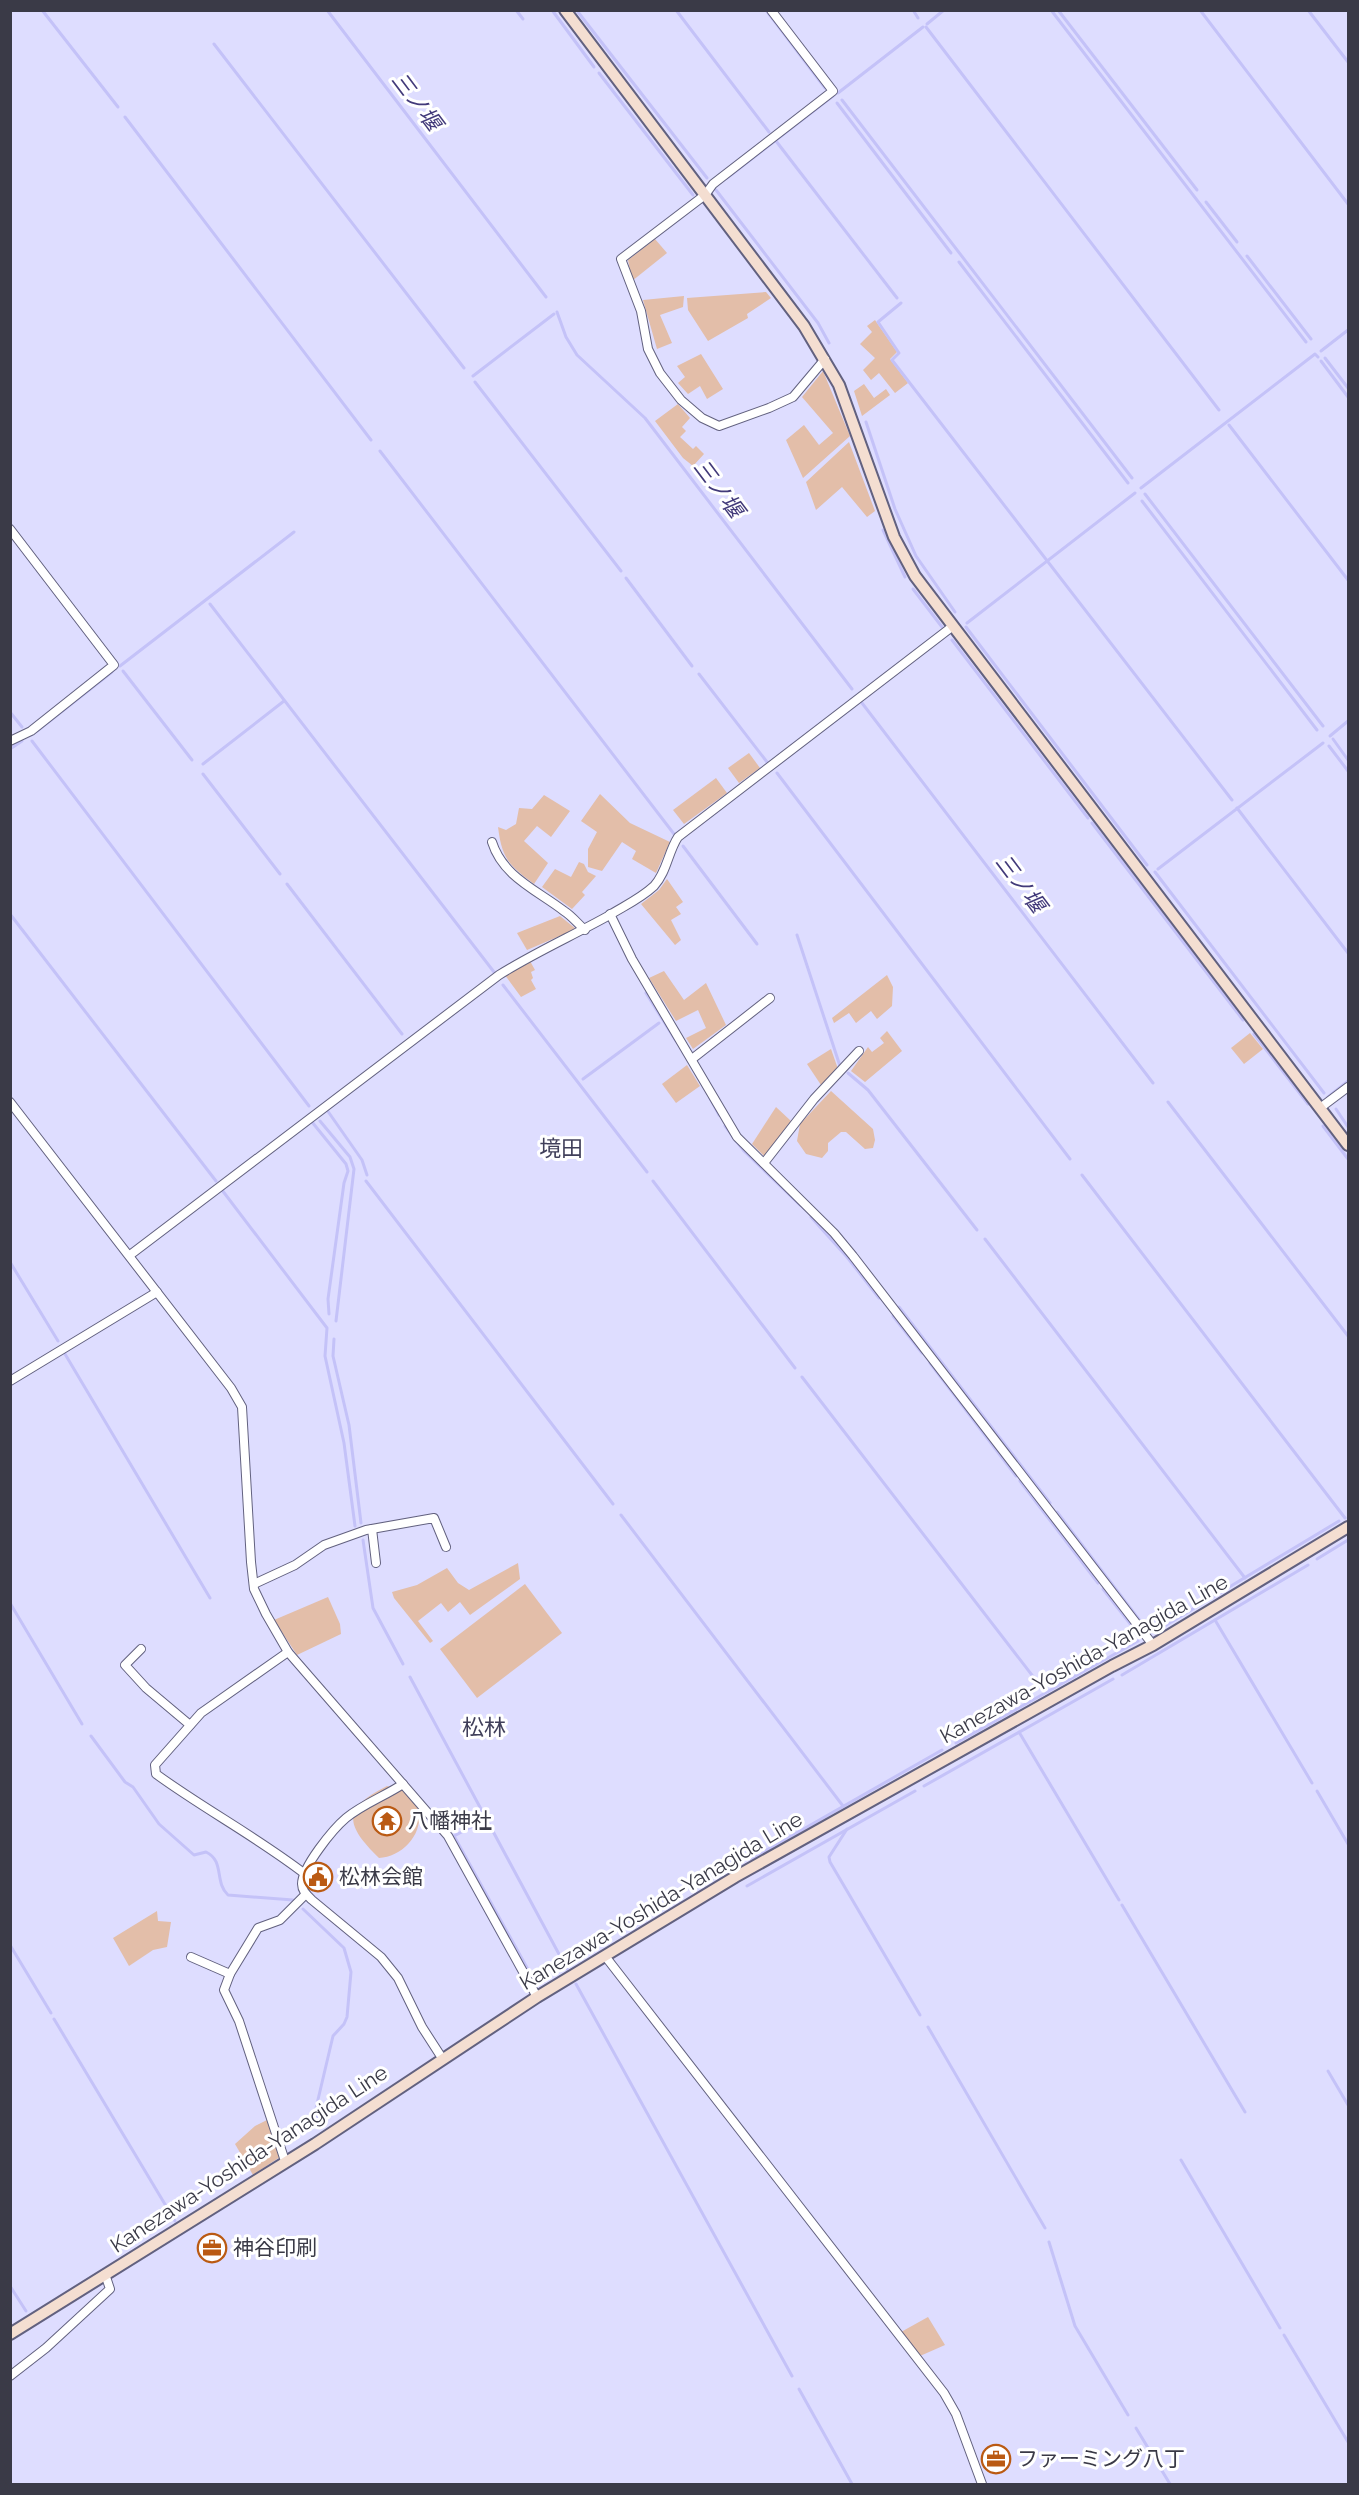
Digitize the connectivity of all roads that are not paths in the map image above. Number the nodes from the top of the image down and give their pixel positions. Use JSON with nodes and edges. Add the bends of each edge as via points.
{"nodes":[{"id":1,"x":565,"y":10,"type":"edge"},
{"id":2,"x":771,"y":10,"type":"edge"},
{"id":3,"x":705,"y":195,"type":"junction"},
{"id":4,"x":825,"y":359,"type":"junction"},
{"id":5,"x":10,"y":529,"type":"edge"},
{"id":6,"x":953,"y":626,"type":"junction"},
{"id":7,"x":10,"y":741,"type":"edge"},
{"id":8,"x":492,"y":842,"type":"dead end"},
{"id":9,"x":610,"y":914,"type":"junction"},
{"id":10,"x":585,"y":930,"type":"junction"},
{"id":11,"x":770,"y":998,"type":"dead end"},
{"id":12,"x":859,"y":1051,"type":"dead end"},
{"id":13,"x":692,"y":1059,"type":"junction"},
{"id":14,"x":1348,"y":1087,"type":"edge"},
{"id":15,"x":10,"y":1102,"type":"edge"},
{"id":16,"x":1320,"y":1108,"type":"junction"},
{"id":17,"x":1348,"y":1146,"type":"edge"},
{"id":18,"x":764,"y":1163,"type":"junction"},
{"id":19,"x":130,"y":1255,"type":"junction"},
{"id":20,"x":157,"y":1292,"type":"junction"},
{"id":21,"x":10,"y":1381,"type":"edge"},
{"id":22,"x":1348,"y":1527,"type":"edge"},
{"id":23,"x":372,"y":1529,"type":"junction"},
{"id":24,"x":446,"y":1547,"type":"dead end"},
{"id":25,"x":376,"y":1563,"type":"dead end"},
{"id":26,"x":254,"y":1584,"type":"junction"},
{"id":27,"x":1154,"y":1645,"type":"junction"},
{"id":28,"x":141,"y":1649,"type":"dead end"},
{"id":29,"x":288,"y":1652,"type":"junction"},
{"id":30,"x":190,"y":1725,"type":"junction"},
{"id":31,"x":403,"y":1784,"type":"junction"},
{"id":32,"x":304,"y":1874,"type":"junction"},
{"id":33,"x":306,"y":1894,"type":"junction"},
{"id":34,"x":605,"y":1956,"type":"junction"},
{"id":35,"x":191,"y":1957,"type":"dead end"},
{"id":36,"x":230,"y":1974,"type":"junction"},
{"id":37,"x":537,"y":1997,"type":"junction"},
{"id":38,"x":442,"y":2058,"type":"junction"},
{"id":39,"x":285,"y":2162,"type":"junction"},
{"id":40,"x":105,"y":2274,"type":"junction"},
{"id":41,"x":10,"y":2334,"type":"edge"},
{"id":42,"x":10,"y":2376,"type":"edge"},
{"id":43,"x":982,"y":2484,"type":"edge"}],
"edges":[{"from":1,"to":3,"type":"main road"},
{"from":2,"to":3,"type":"street","via":[[833,92],[712,184]]},
{"from":3,"to":4,"type":"main road"},
{"from":3,"to":4,"type":"street","via":[[621,259],[640,311],[648,349],[660,373],[688,406],[719,426],[793,397]]},
{"from":4,"to":6,"type":"main road","via":[[894,537],[915,576]]},
{"from":5,"to":7,"type":"street","via":[[114,665],[31,731]]},
{"from":6,"to":9,"type":"street","via":[[678,837],[655,884]]},
{"from":6,"to":16,"type":"main road"},
{"from":8,"to":10,"type":"street","via":[[496,854],[518,879],[565,911]]},
{"from":9,"to":10,"type":"street"},
{"from":9,"to":13,"type":"street","via":[[632,959]]},
{"from":10,"to":19,"type":"street","via":[[528,956],[499,975]]},
{"from":11,"to":13,"type":"street"},
{"from":12,"to":18,"type":"street","via":[[808,1106]]},
{"from":13,"to":18,"type":"street","via":[[737,1137]]},
{"from":14,"to":16,"type":"street"},
{"from":15,"to":19,"type":"street"},
{"from":16,"to":17,"type":"main road"},
{"from":18,"to":27,"type":"street","via":[[853,1256]]},
{"from":19,"to":20,"type":"street"},
{"from":20,"to":21,"type":"street"},
{"from":20,"to":26,"type":"street","via":[[242,1407]]},
{"from":22,"to":27,"type":"main road","name":"Kanezawa-Yoshida-Yanagida Line"},
{"from":23,"to":24,"type":"street","via":[[435,1518]]},
{"from":23,"to":25,"type":"street"},
{"from":23,"to":26,"type":"street","via":[[324,1545],[295,1565]]},
{"from":26,"to":29,"type":"street"},
{"from":27,"to":34,"type":"main road","name":"Kanezawa-Yoshida-Yanagida Line","via":[[891,1788]]},
{"from":28,"to":30,"type":"street","via":[[125,1665]]},
{"from":29,"to":30,"type":"street","via":[[217,1700]]},
{"from":29,"to":31,"type":"street"},
{"from":30,"to":32,"type":"street","via":[[155,1765],[156,1774]]},
{"from":31,"to":32,"type":"street","via":[[347,1817],[334,1829]]},
{"from":31,"to":37,"type":"street","via":[[448,1836]]},
{"from":32,"to":33,"type":"street"},
{"from":33,"to":36,"type":"street","via":[[280,1920],[258,1928]]},
{"from":33,"to":38,"type":"street","via":[[387,1964]]},
{"from":34,"to":37,"type":"main road","name":"Kanezawa-Yoshida-Yanagida Line"},
{"from":34,"to":43,"type":"street","via":[[944,2393]]},
{"from":35,"to":36,"type":"street"},
{"from":36,"to":39,"type":"street","via":[[224,1990],[240,2021]]},
{"from":37,"to":38,"type":"main road","name":"Kanezawa-Yoshida-Yanagida Line"},
{"from":38,"to":39,"type":"main road","name":"Kanezawa-Yoshida-Yanagida Line"},
{"from":39,"to":40,"type":"main road","name":"Kanezawa-Yoshida-Yanagida Line"},
{"from":40,"to":41,"type":"main road","name":"Kanezawa-Yoshida-Yanagida Line"},
{"from":40,"to":42,"type":"street","via":[[110,2289]]}]}
